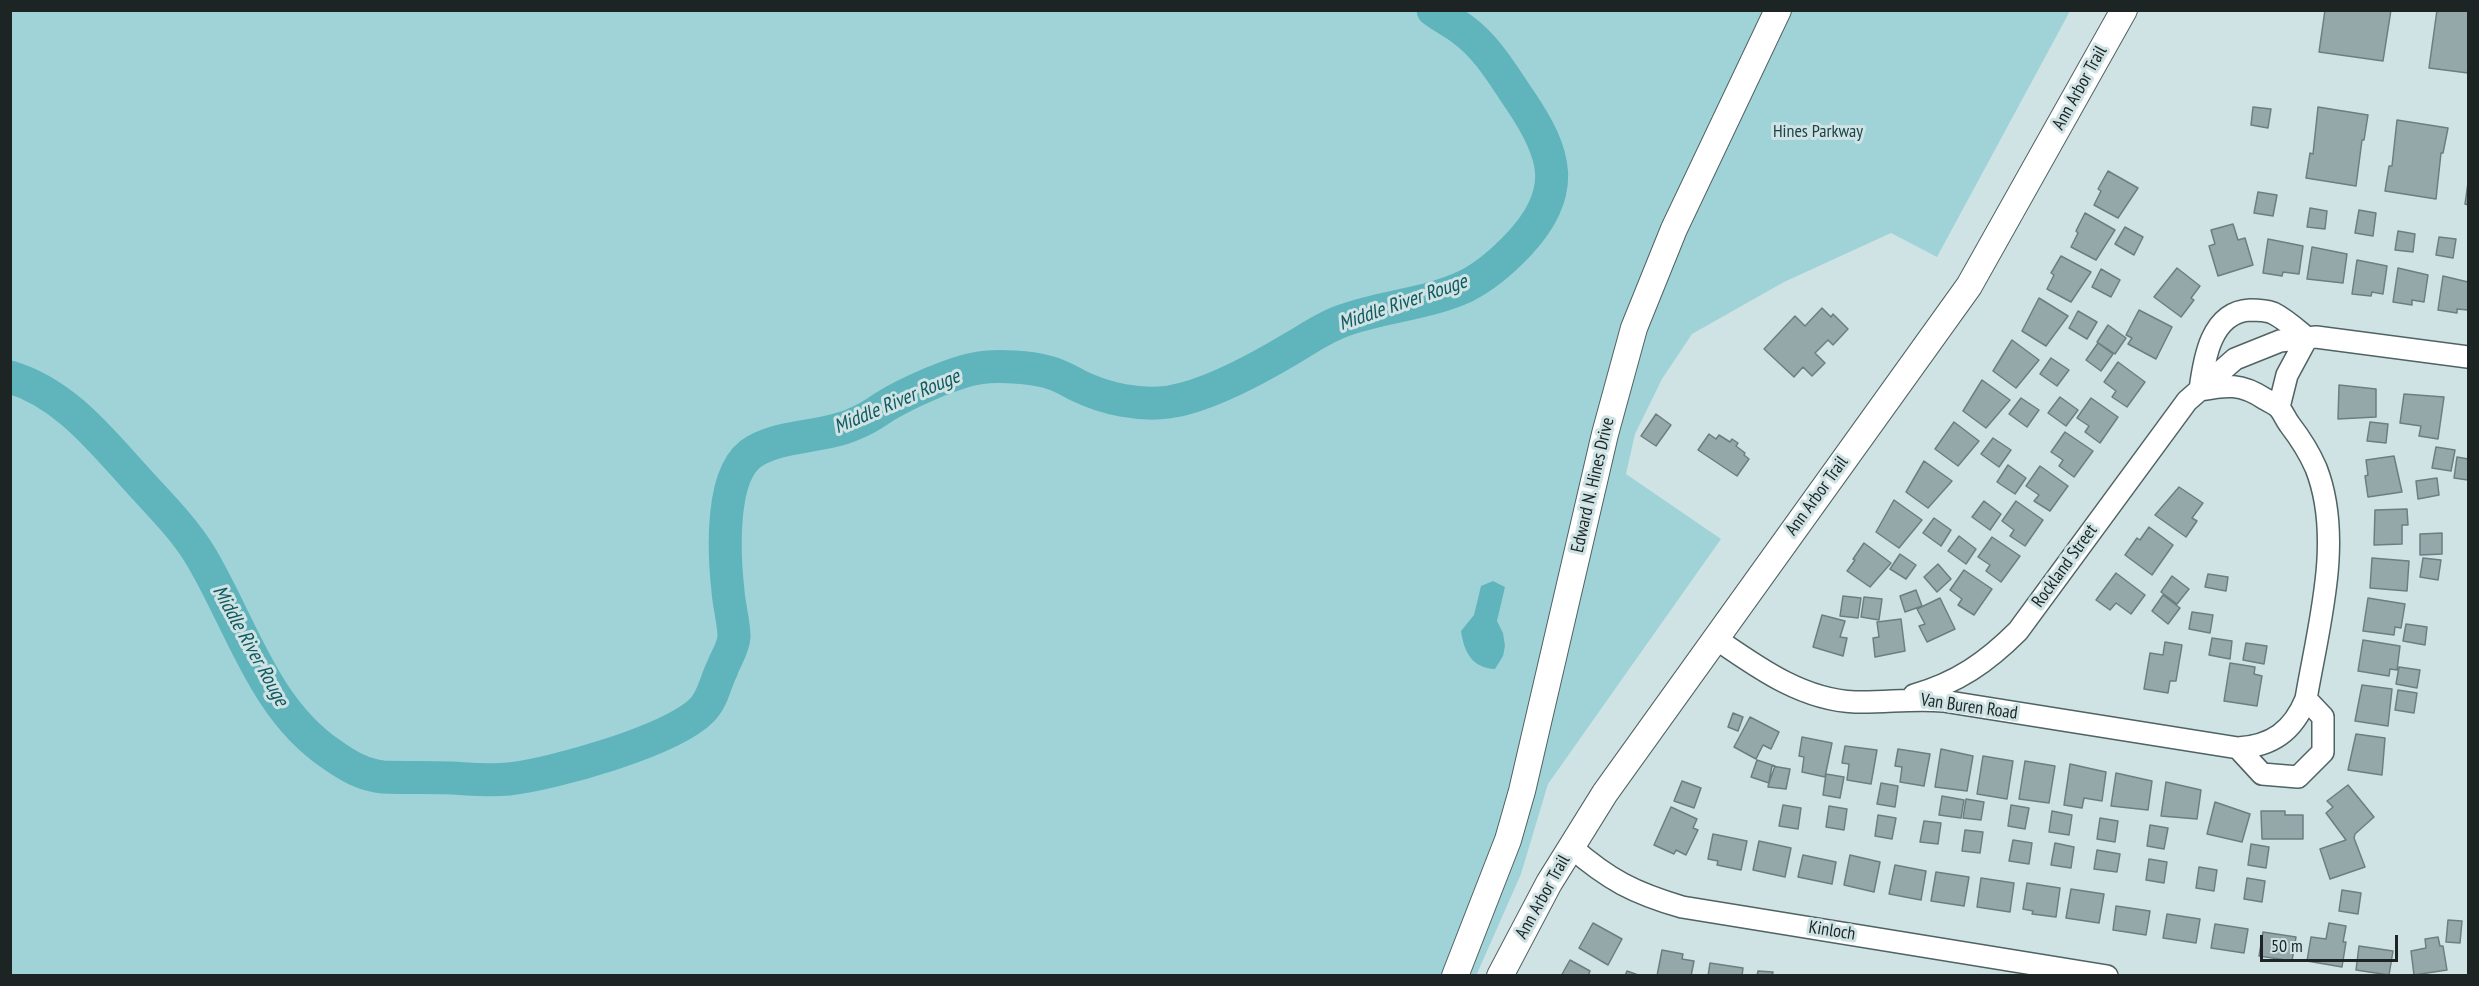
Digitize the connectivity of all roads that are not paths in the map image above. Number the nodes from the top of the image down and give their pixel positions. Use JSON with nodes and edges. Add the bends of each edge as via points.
{"nodes":[{"id":1,"x":1778,"y":10,"type":"edge"},
{"id":2,"x":2124,"y":10,"type":"edge"},
{"id":3,"x":2307,"y":338,"type":"junction"},
{"id":4,"x":2469,"y":357,"type":"edge"},
{"id":5,"x":2200,"y":390,"type":"junction"},
{"id":6,"x":2279,"y":407,"type":"junction"},
{"id":7,"x":1715,"y":638,"type":"junction"},
{"id":8,"x":2306,"y":699,"type":"junction"},
{"id":9,"x":1896,"y":700,"type":"junction"},
{"id":10,"x":2238,"y":748,"type":"junction"},
{"id":11,"x":1571,"y":847,"type":"junction"},
{"id":12,"x":1455,"y":975,"type":"edge"},
{"id":13,"x":1500,"y":975,"type":"edge"},
{"id":14,"x":2107,"y":975,"type":"edge"}],
"edges":[{"from":1,"to":12,"type":"street","name":"Edward N. Hines Drive","via":[[1674,229],[1634,328],[1605,434],[1522,791],[1508,840]]},
{"from":2,"to":7,"type":"street","name":"Ann Arbor Trail","via":[[1969,286]]},
{"from":3,"to":4,"type":"street","name":"Rockland Street","via":[[2337,338]]},
{"from":3,"to":5,"type":"street","name":"Rockland Street","via":[[2280,341],[2235,359]]},
{"from":3,"to":5,"type":"street","via":[[2273,313],[2239,311],[2218,327],[2203,366]]},
{"from":3,"to":6,"type":"street","via":[[2287,375]]},
{"from":5,"to":6,"type":"street","via":[[2238,387]]},
{"from":5,"to":9,"type":"street","name":"Rockland Street","via":[[2187,401],[2018,631],[1972,670],[1947,684]]},
{"from":6,"to":8,"type":"street","name":"Van Buren Road","via":[[2315,467],[2327,517],[2327,567]]},
{"from":7,"to":9,"type":"street","name":"Van Buren Road","via":[[1776,678],[1804,691],[1853,702]]},
{"from":7,"to":11,"type":"street","name":"Ann Arbor Trail"},
{"from":8,"to":10,"type":"street","name":"Van Buren Road","via":[[2281,736]]},
{"from":8,"to":10,"type":"street","via":[[2323,717],[2323,752],[2298,777],[2262,774]]},
{"from":9,"to":10,"type":"street","name":"Van Buren Road","via":[[1943,701]]},
{"from":11,"to":13,"type":"street","name":"Ann Arbor Trail"},
{"from":11,"to":14,"type":"street","name":"Kinloch","via":[[1622,885],[1682,907]]}]}
